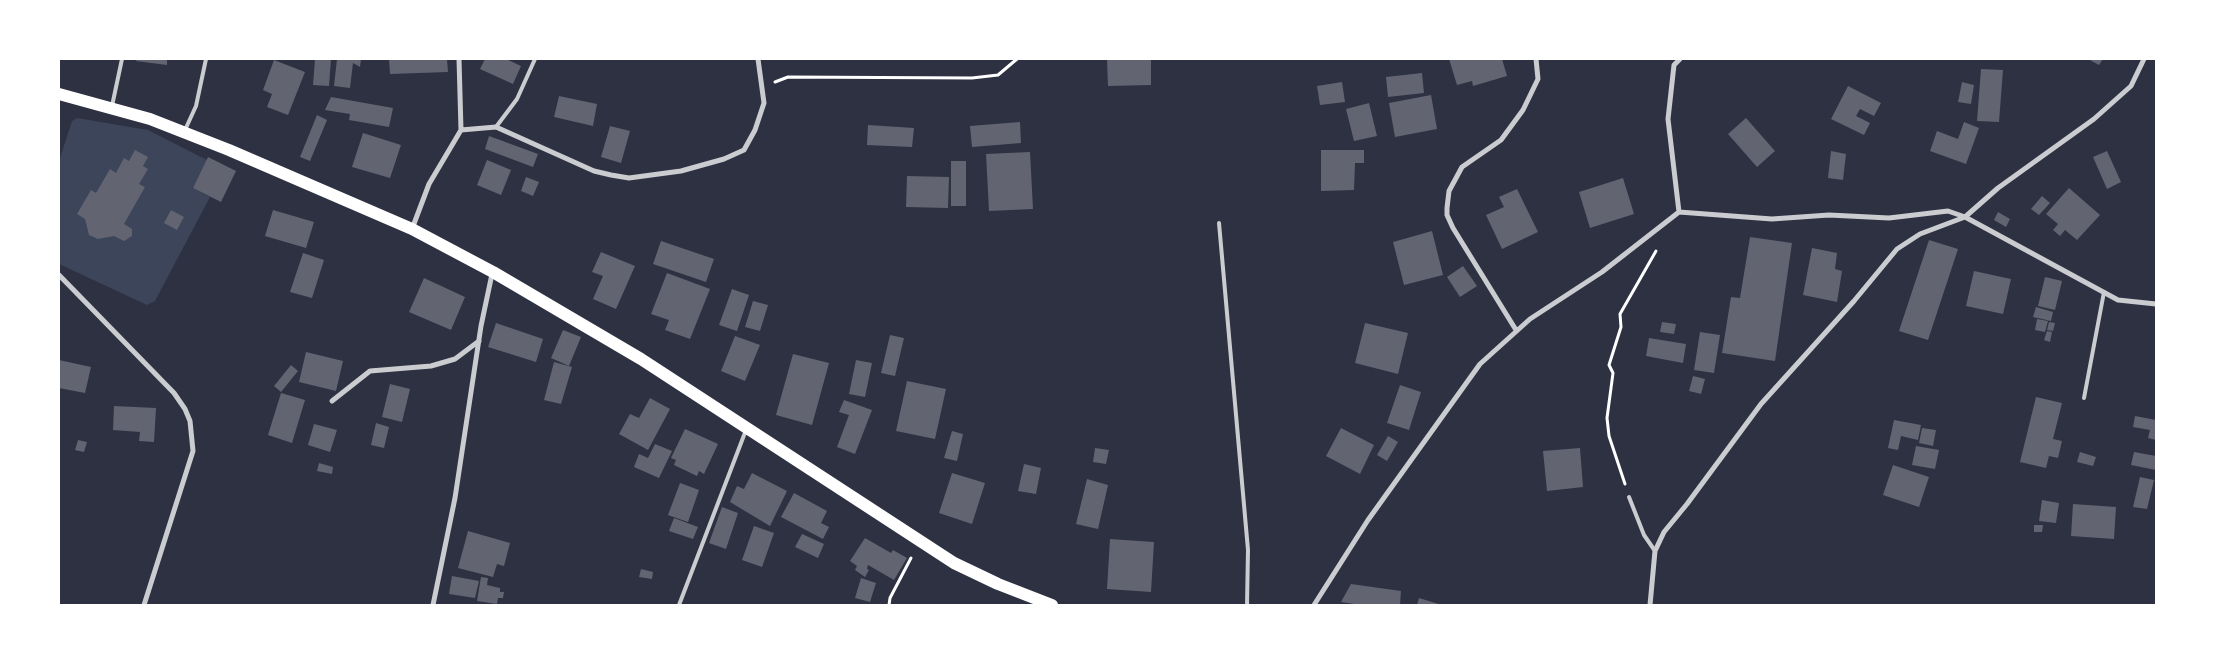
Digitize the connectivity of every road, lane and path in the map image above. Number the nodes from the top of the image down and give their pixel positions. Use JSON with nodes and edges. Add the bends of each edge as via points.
{"nodes":[{"id":1,"x":122,"y":59,"type":"edge"},
{"id":2,"x":206,"y":59,"type":"edge"},
{"id":3,"x":460,"y":59,"type":"edge"},
{"id":4,"x":535,"y":59,"type":"edge"},
{"id":5,"x":758,"y":59,"type":"edge"},
{"id":6,"x":1017,"y":59,"type":"edge"},
{"id":7,"x":1536,"y":59,"type":"edge"},
{"id":8,"x":1680,"y":59,"type":"edge"},
{"id":9,"x":2144,"y":59,"type":"edge"},
{"id":10,"x":763,"y":88,"type":"junction"},
{"id":11,"x":59,"y":94,"type":"edge"},
{"id":12,"x":112,"y":108,"type":"junction"},
{"id":13,"x":496,"y":127,"type":"junction"},
{"id":14,"x":461,"y":130,"type":"junction"},
{"id":15,"x":184,"y":132,"type":"junction"},
{"id":16,"x":1678,"y":212,"type":"junction"},
{"id":17,"x":1965,"y":217,"type":"junction"},
{"id":18,"x":1219,"y":222,"type":"dead end"},
{"id":19,"x":1664,"y":222,"type":"junction"},
{"id":20,"x":412,"y":230,"type":"junction"},
{"id":21,"x":493,"y":272,"type":"junction"},
{"id":22,"x":59,"y":274,"type":"edge"},
{"id":23,"x":2104,"y":292,"type":"junction"},
{"id":24,"x":2156,"y":304,"type":"edge"},
{"id":25,"x":1516,"y":330,"type":"junction"},
{"id":26,"x":479,"y":340,"type":"junction"},
{"id":27,"x":2084,"y":398,"type":"dead end"},
{"id":28,"x":332,"y":401,"type":"dead end"},
{"id":29,"x":748,"y":426,"type":"junction"},
{"id":30,"x":1629,"y":497,"type":"joint"},
{"id":31,"x":920,"y":542,"type":"junction"},
{"id":32,"x":1655,"y":551,"type":"junction"},
{"id":33,"x":144,"y":605,"type":"edge"},
{"id":34,"x":433,"y":605,"type":"edge"},
{"id":35,"x":679,"y":605,"type":"edge"},
{"id":36,"x":889,"y":605,"type":"edge"},
{"id":37,"x":1052,"y":605,"type":"edge"},
{"id":38,"x":1247,"y":605,"type":"edge"},
{"id":39,"x":1314,"y":605,"type":"edge"},
{"id":40,"x":1650,"y":605,"type":"edge"}],
"edges":[{"from":1,"to":12,"type":"lane"},
{"from":2,"to":15,"type":"lane","via":[[196,106]]},
{"from":3,"to":14,"type":"street"},
{"from":4,"to":13,"type":"lane","via":[[517,99]]},
{"from":5,"to":10,"type":"street"},
{"from":6,"to":10,"type":"path","via":[[998,75],[972,78],[788,77]]},
{"from":7,"to":25,"type":"street","via":[[1538,79],[1523,110],[1501,140],[1462,167],[1449,191],[1447,208],[1453,228]]},
{"from":8,"to":16,"type":"street","via":[[1674,65],[1668,119]]},
{"from":9,"to":17,"type":"street","via":[[2130,86],[2114,103],[1998,188]]},
{"from":10,"to":13,"type":"street","via":[[764,103],[760,117],[744,150],[681,171],[629,178],[594,171]]},
{"from":11,"to":12,"type":"main road"},
{"from":12,"to":15,"type":"main road"},
{"from":13,"to":14,"type":"street"},
{"from":14,"to":20,"type":"street","via":[[429,184]]},
{"from":15,"to":20,"type":"main road"},
{"from":16,"to":17,"type":"street","via":[[1772,219],[1829,215],[1889,218],[1948,211]]},
{"from":16,"to":19,"type":"street"},
{"from":17,"to":23,"type":"street"},
{"from":17,"to":32,"type":"street","via":[[1914,237],[1897,249],[1761,404],[1664,532]]},
{"from":18,"to":38,"type":"lane","via":[[1248,550]]},
{"from":19,"to":25,"type":"street","via":[[1602,272]]},
{"from":19,"to":30,"type":"path","via":[[1656,251],[1620,314],[1621,327],[1609,365],[1613,372],[1607,418],[1609,436]]},
{"from":20,"to":21,"type":"main road"},
{"from":21,"to":26,"type":"street"},
{"from":21,"to":29,"type":"main road"},
{"from":22,"to":33,"type":"street","via":[[174,393],[190,421],[193,451]]},
{"from":23,"to":24,"type":"street","via":[[2118,300]]},
{"from":23,"to":27,"type":"lane"},
{"from":25,"to":39,"type":"street","via":[[1480,364],[1368,520]]},
{"from":26,"to":28,"type":"street","via":[[455,358],[431,366],[370,371]]},
{"from":26,"to":34,"type":"street","via":[[455,498]]},
{"from":29,"to":31,"type":"main road"},
{"from":29,"to":35,"type":"lane"},
{"from":30,"to":32,"type":"lane","via":[[1644,534]]},
{"from":31,"to":36,"type":"path"},
{"from":31,"to":37,"type":"main road","via":[[998,584]]},
{"from":32,"to":40,"type":"street"}]}
